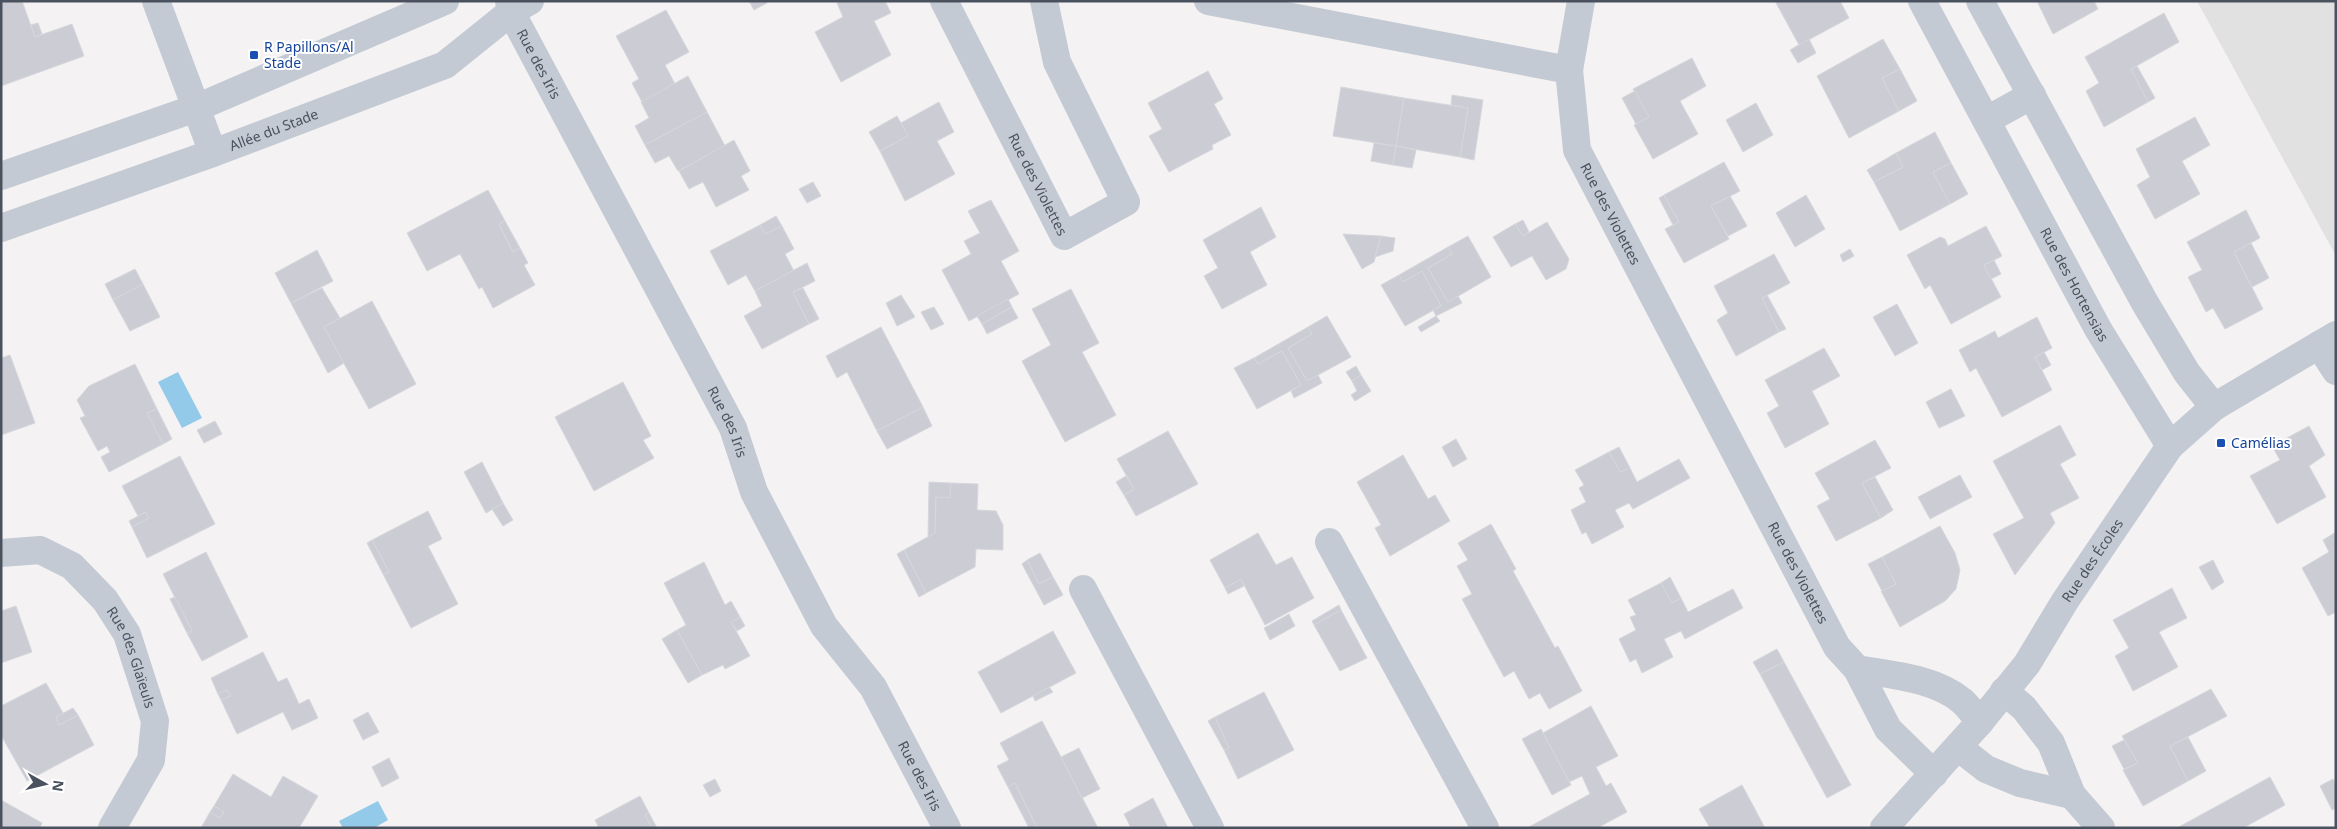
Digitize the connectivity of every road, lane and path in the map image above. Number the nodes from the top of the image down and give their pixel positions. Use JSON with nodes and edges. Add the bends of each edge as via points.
{"nodes":[{"id":1,"x":156,"y":1,"type":"edge"},
{"id":2,"x":445,"y":1,"type":"edge"},
{"id":3,"x":1044,"y":1,"type":"edge"},
{"id":4,"x":1208,"y":1,"type":"edge"},
{"id":5,"x":1582,"y":1,"type":"edge"},
{"id":6,"x":1922,"y":1,"type":"edge"},
{"id":7,"x":1980,"y":1,"type":"edge"},
{"id":8,"x":953,"y":4,"type":"edge"},
{"id":9,"x":517,"y":5,"type":"edge"},
{"id":10,"x":1569,"y":70,"type":"junction"},
{"id":11,"x":2032,"y":95,"type":"junction"},
{"id":12,"x":196,"y":108,"type":"junction"},
{"id":13,"x":1987,"y":120,"type":"junction"},
{"id":14,"x":213,"y":153,"type":"junction"},
{"id":15,"x":1,"y":176,"type":"edge"},
{"id":16,"x":1,"y":228,"type":"edge"},
{"id":17,"x":2327,"y":340,"type":"edge"},
{"id":18,"x":2336,"y":371,"type":"edge"},
{"id":19,"x":2214,"y":407,"type":"junction"},
{"id":20,"x":2170,"y":446,"type":"junction"},
{"id":21,"x":1329,"y":542,"type":"dead end"},
{"id":22,"x":1,"y":553,"type":"edge"},
{"id":23,"x":1083,"y":589,"type":"dead end"},
{"id":24,"x":1857,"y":670,"type":"junction"},
{"id":25,"x":2004,"y":691,"type":"junction"},
{"id":26,"x":1980,"y":722,"type":"junction"},
{"id":27,"x":1958,"y":747,"type":"junction"},
{"id":28,"x":1934,"y":774,"type":"junction"},
{"id":29,"x":2072,"y":795,"type":"junction"},
{"id":30,"x":112,"y":828,"type":"edge"},
{"id":31,"x":947,"y":828,"type":"edge"},
{"id":32,"x":1210,"y":828,"type":"edge"},
{"id":33,"x":1485,"y":828,"type":"edge"},
{"id":34,"x":1884,"y":828,"type":"edge"},
{"id":35,"x":2101,"y":828,"type":"edge"}],
"edges":[{"from":1,"to":12,"type":"street"},
{"from":2,"to":12,"type":"street"},
{"from":3,"to":8,"type":"street","name":"Rue des Violettes","via":[[1057,62],[1126,202],[1064,236]]},
{"from":4,"to":10,"type":"street"},
{"from":5,"to":10,"type":"street"},
{"from":6,"to":13,"type":"street","name":"Rue des Hortensias"},
{"from":7,"to":11,"type":"street"},
{"from":9,"to":14,"type":"street","name":"Allée du Stade","via":[[445,65]]},
{"from":9,"to":31,"type":"street","name":"Rue des Iris","via":[[734,428],[754,492],[824,626],[872,687]]},
{"from":10,"to":24,"type":"street","name":"Rue des Violettes","via":[[1577,150],[1837,647]]},
{"from":11,"to":13,"type":"street"},
{"from":11,"to":19,"type":"street","via":[[2145,303],[2187,373]]},
{"from":12,"to":14,"type":"street"},
{"from":12,"to":15,"type":"street"},
{"from":13,"to":20,"type":"street","name":"Rue des Hortensias","via":[[2098,329]]},
{"from":14,"to":16,"type":"street","name":"Allée du Stade"},
{"from":17,"to":18,"type":"street"},
{"from":17,"to":19,"type":"street","name":"Rue des Écoles"},
{"from":19,"to":20,"type":"street","name":"Rue des Écoles"},
{"from":20,"to":25,"type":"street","name":"Rue des Écoles","via":[[2065,601],[2027,664]]},
{"from":21,"to":33,"type":"street"},
{"from":22,"to":30,"type":"street","name":"Rue des Glaïeuls","via":[[40,550],[72,566],[105,600],[127,634],[155,721],[150,760]]},
{"from":23,"to":32,"type":"street"},
{"from":24,"to":26,"type":"street","via":[[1940,688],[1962,701]]},
{"from":24,"to":28,"type":"street","name":"Rue des Violettes","via":[[1888,729]]},
{"from":25,"to":26,"type":"street","name":"Rue des Écoles"},
{"from":25,"to":29,"type":"street","via":[[2024,708],[2051,743]]},
{"from":26,"to":27,"type":"street","name":"Rue des Écoles"},
{"from":27,"to":28,"type":"street","name":"Rue des Écoles"},
{"from":27,"to":29,"type":"street","via":[[1986,769],[2020,783]]},
{"from":28,"to":34,"type":"street","name":"Rue des Écoles"},
{"from":29,"to":35,"type":"street"}]}
